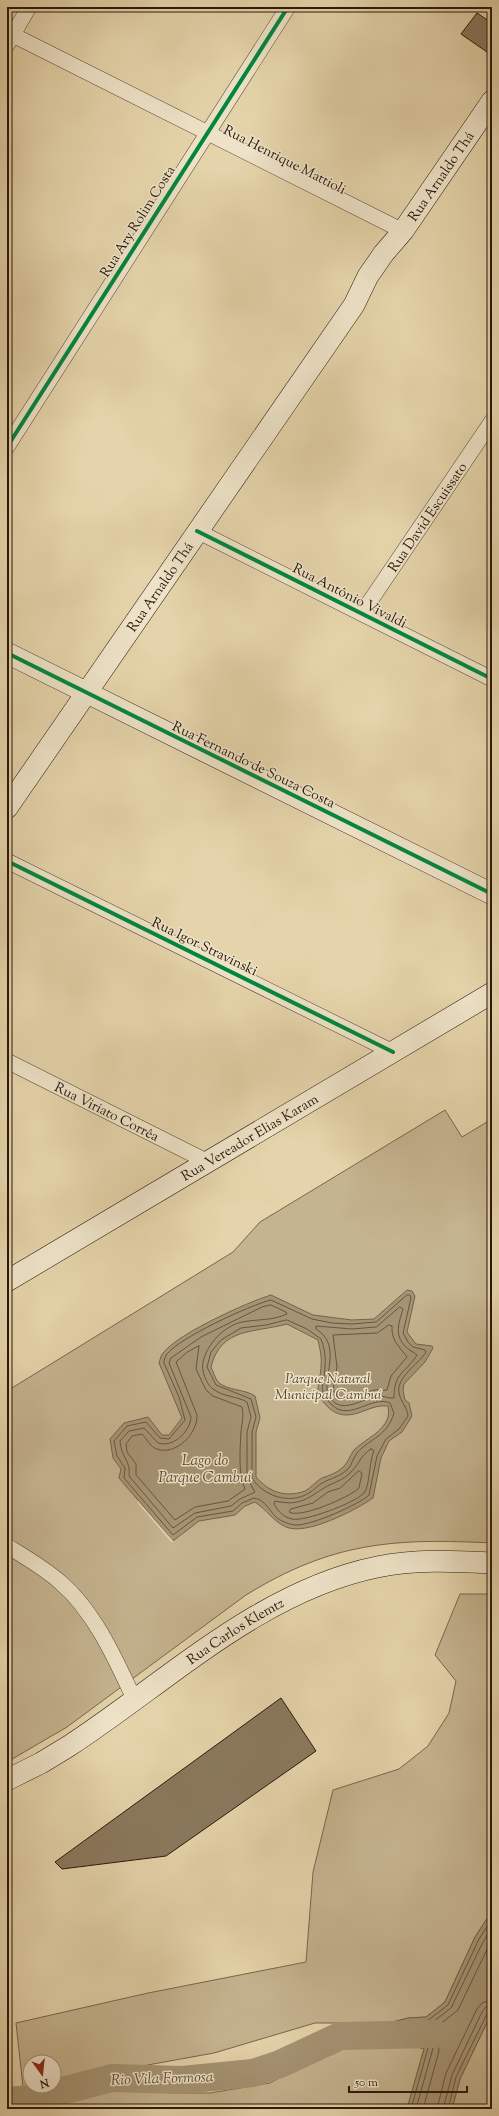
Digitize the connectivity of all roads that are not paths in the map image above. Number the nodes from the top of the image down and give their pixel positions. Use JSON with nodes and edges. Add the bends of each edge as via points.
{"nodes":[{"id":1,"x":29,"y":7,"type":"edge"},
{"id":2,"x":288,"y":7,"type":"edge"},
{"id":3,"x":9,"y":38,"type":"edge"},
{"id":4,"x":492,"y":101,"type":"edge"},
{"id":5,"x":206,"y":132,"type":"junction"},
{"id":6,"x":403,"y":231,"type":"junction"},
{"id":7,"x":492,"y":421,"type":"edge"},
{"id":8,"x":7,"y":447,"type":"edge"},
{"id":9,"x":197,"y":531,"type":"junction"},
{"id":10,"x":362,"y":614,"type":"junction"},
{"id":11,"x":7,"y":653,"type":"edge"},
{"id":12,"x":492,"y":679,"type":"edge"},
{"id":13,"x":87,"y":692,"type":"junction"},
{"id":14,"x":7,"y":808,"type":"edge"},
{"id":15,"x":7,"y":861,"type":"edge"},
{"id":16,"x":492,"y":894,"type":"edge"},
{"id":17,"x":492,"y":993,"type":"edge"},
{"id":18,"x":393,"y":1052,"type":"junction"},
{"id":19,"x":7,"y":1061,"type":"edge"},
{"id":20,"x":208,"y":1162,"type":"junction"},
{"id":21,"x":7,"y":1281,"type":"edge"},
{"id":22,"x":7,"y":1546,"type":"edge"},
{"id":23,"x":492,"y":1563,"type":"edge"},
{"id":24,"x":135,"y":1701,"type":"junction"},
{"id":25,"x":7,"y":1780,"type":"edge"}],
"edges":[{"from":1,"to":3,"type":"street"},
{"from":2,"to":5,"type":"street","name":"Rua Ary Rolim Costa"},
{"from":3,"to":5,"type":"street","name":"Rua Henrique Mattioli"},
{"from":4,"to":6,"type":"main road","name":"Rua Arnaldo Thá"},
{"from":5,"to":6,"type":"street","name":"Rua Henrique Mattioli"},
{"from":5,"to":8,"type":"street","name":"Rua Ary Rolim Costa"},
{"from":6,"to":9,"type":"main road","name":"Rua Arnaldo Thá","via":[[392,259],[377,282],[354,305]]},
{"from":7,"to":10,"type":"street","name":"Rua David Escuissato"},
{"from":9,"to":10,"type":"street","name":"Rua Antônio Vivaldi"},
{"from":9,"to":13,"type":"main road","name":"Rua Arnaldo Thá"},
{"from":10,"to":12,"type":"street","name":"Rua Antônio Vivaldi"},
{"from":11,"to":13,"type":"main road","name":"Rua Fernando de Souza Costa"},
{"from":13,"to":14,"type":"main road","name":"Rua Arnaldo Thá"},
{"from":13,"to":16,"type":"main road","name":"Rua Fernando de Souza Costa"},
{"from":15,"to":18,"type":"street","name":"Rua Igor Stravinski"},
{"from":17,"to":18,"type":"main road","name":"Rua Vereador Elias Karam"},
{"from":18,"to":20,"type":"main road","name":"Rua Vereador Elias Karam"},
{"from":19,"to":20,"type":"street","name":"Rua Viriato Corrêa"},
{"from":20,"to":21,"type":"main road","name":"Rua Vereador Elias Karam"},
{"from":22,"to":24,"type":"street","via":[[42,1568],[75,1598],[107,1645]]},
{"from":23,"to":24,"type":"main road","name":"Rua Carlos Klemtz","via":[[436,1561],[378,1567],[316,1584],[252,1618]]},
{"from":24,"to":25,"type":"main road","name":"Rua Carlos Klemtz","via":[[69,1746]]}]}
